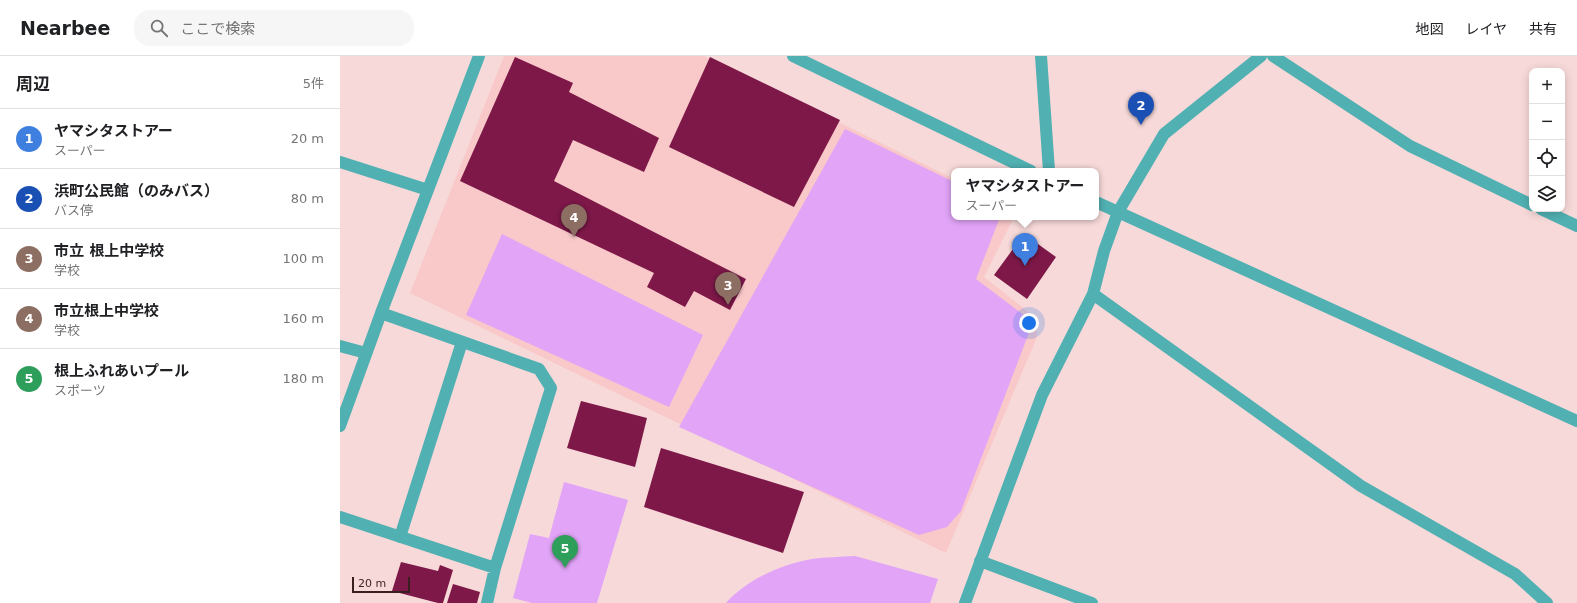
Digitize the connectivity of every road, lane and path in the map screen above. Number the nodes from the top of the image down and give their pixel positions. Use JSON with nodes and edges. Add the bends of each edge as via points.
{"nodes":[{"id":1,"x":479,"y":56,"type":"edge"},
{"id":2,"x":793,"y":56,"type":"edge"},
{"id":3,"x":1041,"y":56,"type":"edge"},
{"id":4,"x":1261,"y":56,"type":"edge"},
{"id":5,"x":1273,"y":56,"type":"edge"},
{"id":6,"x":340,"y":162,"type":"edge"},
{"id":7,"x":1025,"y":168,"type":"edge"},
{"id":8,"x":1049,"y":168,"type":"edge"},
{"id":9,"x":428,"y":190,"type":"junction"},
{"id":10,"x":1099,"y":203,"type":"edge"},
{"id":11,"x":1529,"y":204,"type":"edge"},
{"id":12,"x":1118,"y":212,"type":"junction"},
{"id":13,"x":1547,"y":212,"type":"edge"},
{"id":14,"x":1577,"y":226,"type":"edge"},
{"id":15,"x":1093,"y":294,"type":"junction"},
{"id":16,"x":381,"y":313,"type":"junction"},
{"id":17,"x":462,"y":342,"type":"junction"},
{"id":18,"x":340,"y":346,"type":"edge"},
{"id":19,"x":366,"y":353,"type":"junction"},
{"id":20,"x":1577,"y":421,"type":"edge"},
{"id":21,"x":340,"y":426,"type":"edge"},
{"id":22,"x":340,"y":517,"type":"edge"},
{"id":23,"x":400,"y":537,"type":"junction"},
{"id":24,"x":980,"y":561,"type":"junction"},
{"id":25,"x":495,"y":568,"type":"junction"},
{"id":26,"x":487,"y":603,"type":"edge"},
{"id":27,"x":964,"y":603,"type":"edge"},
{"id":28,"x":1092,"y":603,"type":"edge"},
{"id":29,"x":1547,"y":603,"type":"edge"}],
"edges":[{"from":1,"to":9,"type":"street"},
{"from":2,"to":7,"type":"street"},
{"from":3,"to":8,"type":"street"},
{"from":4,"to":12,"type":"street","via":[[1164,134]]},
{"from":5,"to":11,"type":"street","via":[[1410,146]]},
{"from":6,"to":9,"type":"street"},
{"from":9,"to":16,"type":"street"},
{"from":10,"to":12,"type":"street"},
{"from":12,"to":15,"type":"street","via":[[1104,251]]},
{"from":12,"to":20,"type":"street"},
{"from":13,"to":14,"type":"street"},
{"from":15,"to":24,"type":"street","via":[[1042,395]]},
{"from":15,"to":29,"type":"street","via":[[1361,486],[1515,574]]},
{"from":16,"to":17,"type":"street"},
{"from":16,"to":19,"type":"street"},
{"from":17,"to":23,"type":"street"},
{"from":17,"to":25,"type":"street","via":[[540,369],[551,388]]},
{"from":18,"to":19,"type":"street"},
{"from":19,"to":21,"type":"street"},
{"from":22,"to":23,"type":"street"},
{"from":23,"to":25,"type":"street"},
{"from":24,"to":27,"type":"street"},
{"from":24,"to":28,"type":"street"},
{"from":25,"to":26,"type":"street"}]}
